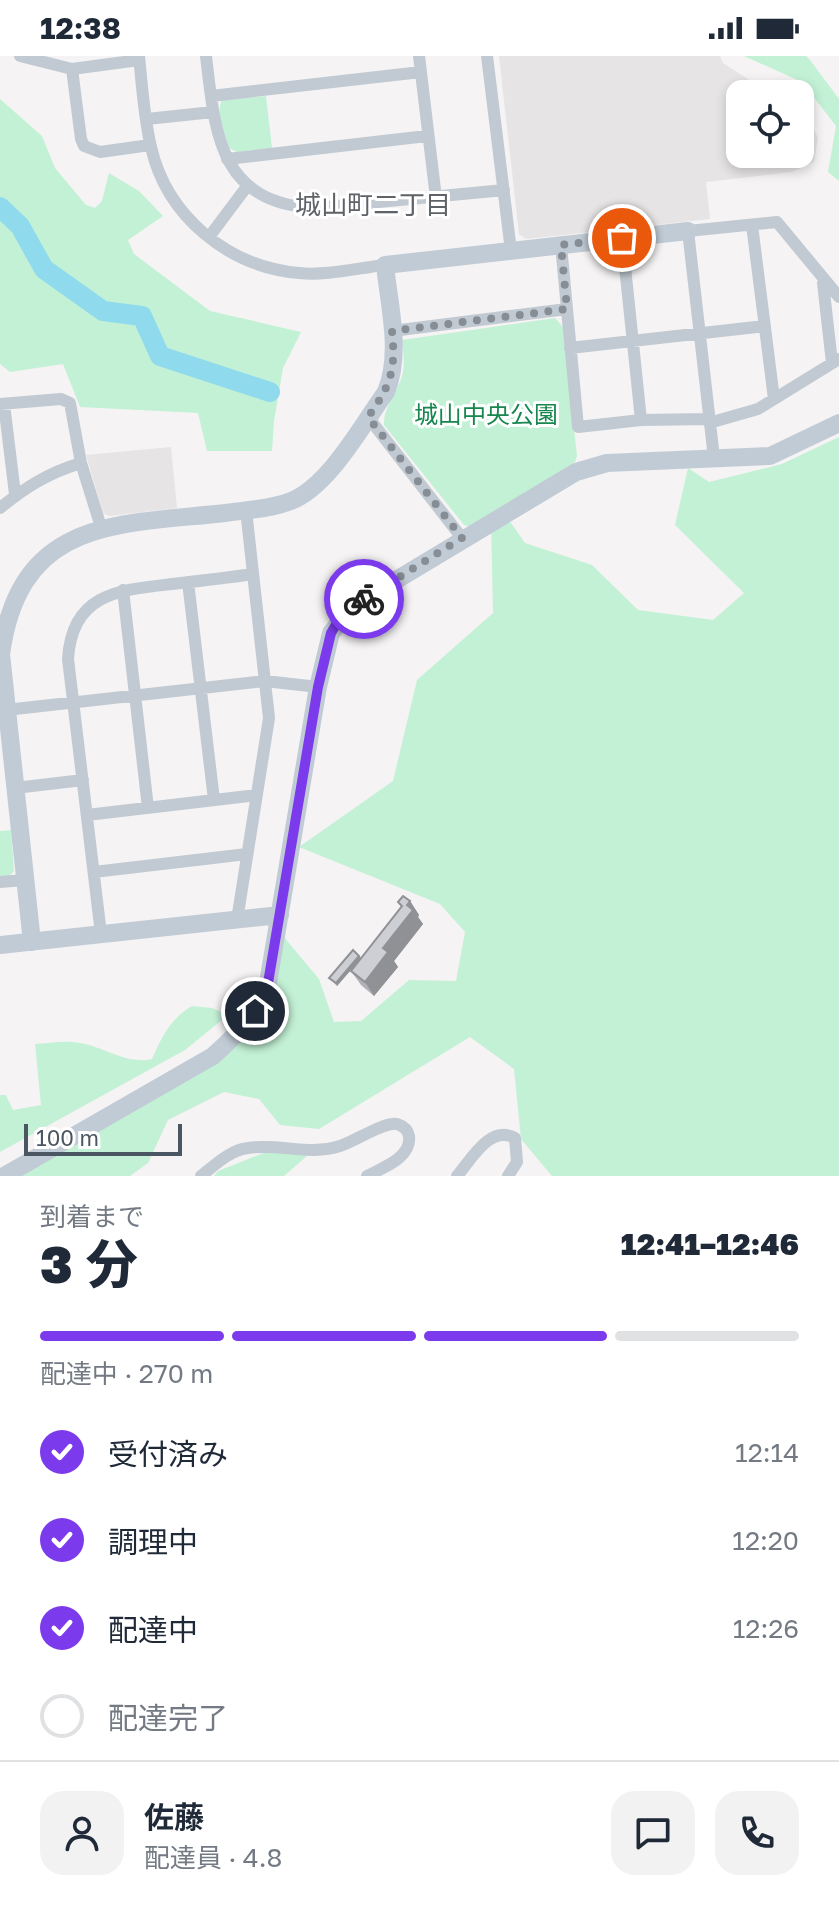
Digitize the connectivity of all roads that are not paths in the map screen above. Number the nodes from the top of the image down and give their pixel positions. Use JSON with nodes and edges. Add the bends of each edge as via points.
{"nodes":[{"id":1,"x":20,"y":56,"type":"edge"},
{"id":2,"x":206,"y":56,"type":"edge"},
{"id":3,"x":419,"y":56,"type":"edge"},
{"id":4,"x":487,"y":56,"type":"edge"},
{"id":5,"x":139,"y":58,"type":"edge"},
{"id":6,"x":72,"y":69,"type":"junction"},
{"id":7,"x":421,"y":72,"type":"junction"},
{"id":8,"x":211,"y":96,"type":"junction"},
{"id":9,"x":213,"y":112,"type":"junction"},
{"id":10,"x":147,"y":119,"type":"junction"},
{"id":11,"x":427,"y":136,"type":"junction"},
{"id":12,"x":150,"y":145,"type":"junction"},
{"id":13,"x":227,"y":159,"type":"junction"},
{"id":14,"x":248,"y":185,"type":"junction"},
{"id":15,"x":504,"y":190,"type":"junction"},
{"id":16,"x":436,"y":198,"type":"junction"},
{"id":17,"x":752,"y":225,"type":"junction"},
{"id":18,"x":688,"y":231,"type":"junction"},
{"id":19,"x":209,"y":237,"type":"junction"},
{"id":20,"x":622,"y":238,"type":"junction"},
{"id":21,"x":561,"y":245,"type":"junction"},
{"id":22,"x":511,"y":251,"type":"junction"},
{"id":23,"x":385,"y":265,"type":"junction"},
{"id":24,"x":823,"y":280,"type":"junction"},
{"id":25,"x":839,"y":297,"type":"edge"},
{"id":26,"x":567,"y":309,"type":"junction"},
{"id":27,"x":765,"y":326,"type":"junction"},
{"id":28,"x":392,"y":331,"type":"junction"},
{"id":29,"x":699,"y":333,"type":"junction"},
{"id":30,"x":633,"y":341,"type":"junction"},
{"id":31,"x":570,"y":348,"type":"junction"},
{"id":32,"x":836,"y":361,"type":"edge"},
{"id":33,"x":774,"y":399,"type":"junction"},
{"id":34,"x":2,"y":404,"type":"edge"},
{"id":35,"x":368,"y":417,"type":"junction"},
{"id":36,"x":641,"y":420,"type":"junction"},
{"id":37,"x":709,"y":421,"type":"junction"},
{"id":38,"x":839,"y":423,"type":"edge"},
{"id":39,"x":714,"y":458,"type":"junction"},
{"id":40,"x":81,"y":463,"type":"junction"},
{"id":41,"x":15,"y":494,"type":"junction"},
{"id":42,"x":0,"y":508,"type":"edge"},
{"id":43,"x":246,"y":510,"type":"junction"},
{"id":44,"x":101,"y":527,"type":"junction"},
{"id":45,"x":462,"y":538,"type":"junction"},
{"id":46,"x":253,"y":574,"type":"junction"},
{"id":47,"x":188,"y":582,"type":"junction"},
{"id":48,"x":123,"y":590,"type":"junction"},
{"id":49,"x":265,"y":681,"type":"junction"},
{"id":50,"x":318,"y":687,"type":"junction"},
{"id":51,"x":201,"y":689,"type":"junction"},
{"id":52,"x":136,"y":696,"type":"junction"},
{"id":53,"x":74,"y":703,"type":"junction"},
{"id":54,"x":4,"y":713,"type":"edge"},
{"id":55,"x":83,"y":780,"type":"junction"},
{"id":56,"x":15,"y":788,"type":"junction"},
{"id":57,"x":257,"y":795,"type":"junction"},
{"id":58,"x":214,"y":800,"type":"junction"},
{"id":59,"x":148,"y":808,"type":"junction"},
{"id":60,"x":87,"y":815,"type":"junction"},
{"id":61,"x":247,"y":854,"type":"junction"},
{"id":62,"x":94,"y":872,"type":"junction"},
{"id":63,"x":25,"y":880,"type":"junction"},
{"id":64,"x":0,"y":882,"type":"edge"},
{"id":65,"x":280,"y":915,"type":"junction"},
{"id":66,"x":237,"y":920,"type":"junction"},
{"id":67,"x":101,"y":934,"type":"junction"},
{"id":68,"x":32,"y":942,"type":"junction"},
{"id":69,"x":0,"y":945,"type":"edge"},
{"id":70,"x":4,"y":1176,"type":"edge"},
{"id":71,"x":201,"y":1176,"type":"edge"},
{"id":72,"x":367,"y":1176,"type":"edge"},
{"id":73,"x":457,"y":1176,"type":"edge"},
{"id":74,"x":508,"y":1176,"type":"edge"}],
"edges":[{"from":1,"to":6,"type":"street"},
{"from":2,"to":8,"type":"street"},
{"from":3,"to":7,"type":"street"},
{"from":4,"to":15,"type":"street"},
{"from":5,"to":6,"type":"street"},
{"from":5,"to":10,"type":"street"},
{"from":6,"to":12,"type":"street","via":[[84,146],[100,152]]},
{"from":7,"to":8,"type":"street"},
{"from":7,"to":11,"type":"street"},
{"from":8,"to":9,"type":"street"},
{"from":9,"to":10,"type":"street"},
{"from":9,"to":13,"type":"street"},
{"from":10,"to":12,"type":"street"},
{"from":11,"to":13,"type":"street"},
{"from":11,"to":16,"type":"street"},
{"from":12,"to":19,"type":"street","via":[[175,202]]},
{"from":13,"to":14,"type":"street"},
{"from":14,"to":16,"type":"street","via":[[273,201],[303,208]]},
{"from":14,"to":19,"type":"street"},
{"from":15,"to":16,"type":"street"},
{"from":15,"to":22,"type":"street"},
{"from":17,"to":18,"type":"street"},
{"from":17,"to":24,"type":"street","via":[[777,222]]},
{"from":17,"to":27,"type":"street"},
{"from":18,"to":20,"type":"street"},
{"from":18,"to":29,"type":"street"},
{"from":19,"to":23,"type":"street","via":[[225,251],[282,271]]},
{"from":20,"to":21,"type":"street"},
{"from":20,"to":30,"type":"street"},
{"from":21,"to":22,"type":"street"},
{"from":21,"to":26,"type":"street"},
{"from":22,"to":23,"type":"street"},
{"from":23,"to":28,"type":"street"},
{"from":24,"to":25,"type":"street"},
{"from":24,"to":32,"type":"street"},
{"from":26,"to":28,"type":"street"},
{"from":26,"to":31,"type":"street"},
{"from":27,"to":29,"type":"street"},
{"from":27,"to":33,"type":"street"},
{"from":28,"to":35,"type":"street","via":[[391,378]]},
{"from":29,"to":30,"type":"street"},
{"from":29,"to":37,"type":"street"},
{"from":30,"to":31,"type":"street"},
{"from":30,"to":36,"type":"street"},
{"from":31,"to":36,"type":"street","via":[[578,427]]},
{"from":32,"to":33,"type":"street"},
{"from":33,"to":37,"type":"street","via":[[749,413]]},
{"from":34,"to":40,"type":"street","via":[[61,399],[70,403]]},
{"from":34,"to":41,"type":"street"},
{"from":35,"to":43,"type":"street","via":[[331,468],[304,493],[278,505]]},
{"from":35,"to":45,"type":"street"},
{"from":36,"to":37,"type":"street"},
{"from":37,"to":39,"type":"street"},
{"from":38,"to":39,"type":"street","via":[[770,456]]},
{"from":39,"to":45,"type":"street","via":[[607,463],[576,472]]},
{"from":40,"to":41,"type":"street"},
{"from":40,"to":44,"type":"street"},
{"from":41,"to":42,"type":"street"},
{"from":43,"to":44,"type":"street"},
{"from":43,"to":46,"type":"street"},
{"from":44,"to":54,"type":"street","via":[[48,556],[13,601],[1,654]]},
{"from":45,"to":50,"type":"street","via":[[340,618],[331,633]]},
{"from":46,"to":47,"type":"street"},
{"from":46,"to":49,"type":"street"},
{"from":47,"to":48,"type":"street"},
{"from":47,"to":51,"type":"street"},
{"from":48,"to":52,"type":"street"},
{"from":48,"to":53,"type":"street","via":[[93,604],[74,629],[68,659]]},
{"from":49,"to":50,"type":"street"},
{"from":49,"to":51,"type":"street"},
{"from":49,"to":57,"type":"street","via":[[269,718]]},
{"from":50,"to":65,"type":"street"},
{"from":51,"to":52,"type":"street"},
{"from":51,"to":58,"type":"street"},
{"from":52,"to":53,"type":"street"},
{"from":52,"to":59,"type":"street"},
{"from":53,"to":54,"type":"street"},
{"from":53,"to":55,"type":"street"},
{"from":54,"to":56,"type":"street"},
{"from":55,"to":56,"type":"street"},
{"from":55,"to":60,"type":"street"},
{"from":56,"to":63,"type":"street"},
{"from":57,"to":58,"type":"street"},
{"from":57,"to":61,"type":"street"},
{"from":58,"to":59,"type":"street"},
{"from":59,"to":60,"type":"street"},
{"from":60,"to":62,"type":"street"},
{"from":61,"to":62,"type":"street"},
{"from":61,"to":66,"type":"street"},
{"from":62,"to":67,"type":"street"},
{"from":63,"to":64,"type":"street"},
{"from":63,"to":68,"type":"street"},
{"from":65,"to":66,"type":"street"},
{"from":65,"to":70,"type":"street","via":[[268,983],[242,1030],[213,1056]]},
{"from":66,"to":67,"type":"street"},
{"from":67,"to":68,"type":"street"},
{"from":68,"to":69,"type":"street"},
{"from":71,"to":72,"type":"street","via":[[247,1147],[320,1151],[389,1124],[404,1128],[409,1138],[402,1155]]},
{"from":73,"to":74,"type":"street","via":[[485,1143],[506,1133],[515,1138],[517,1162]]}]}
